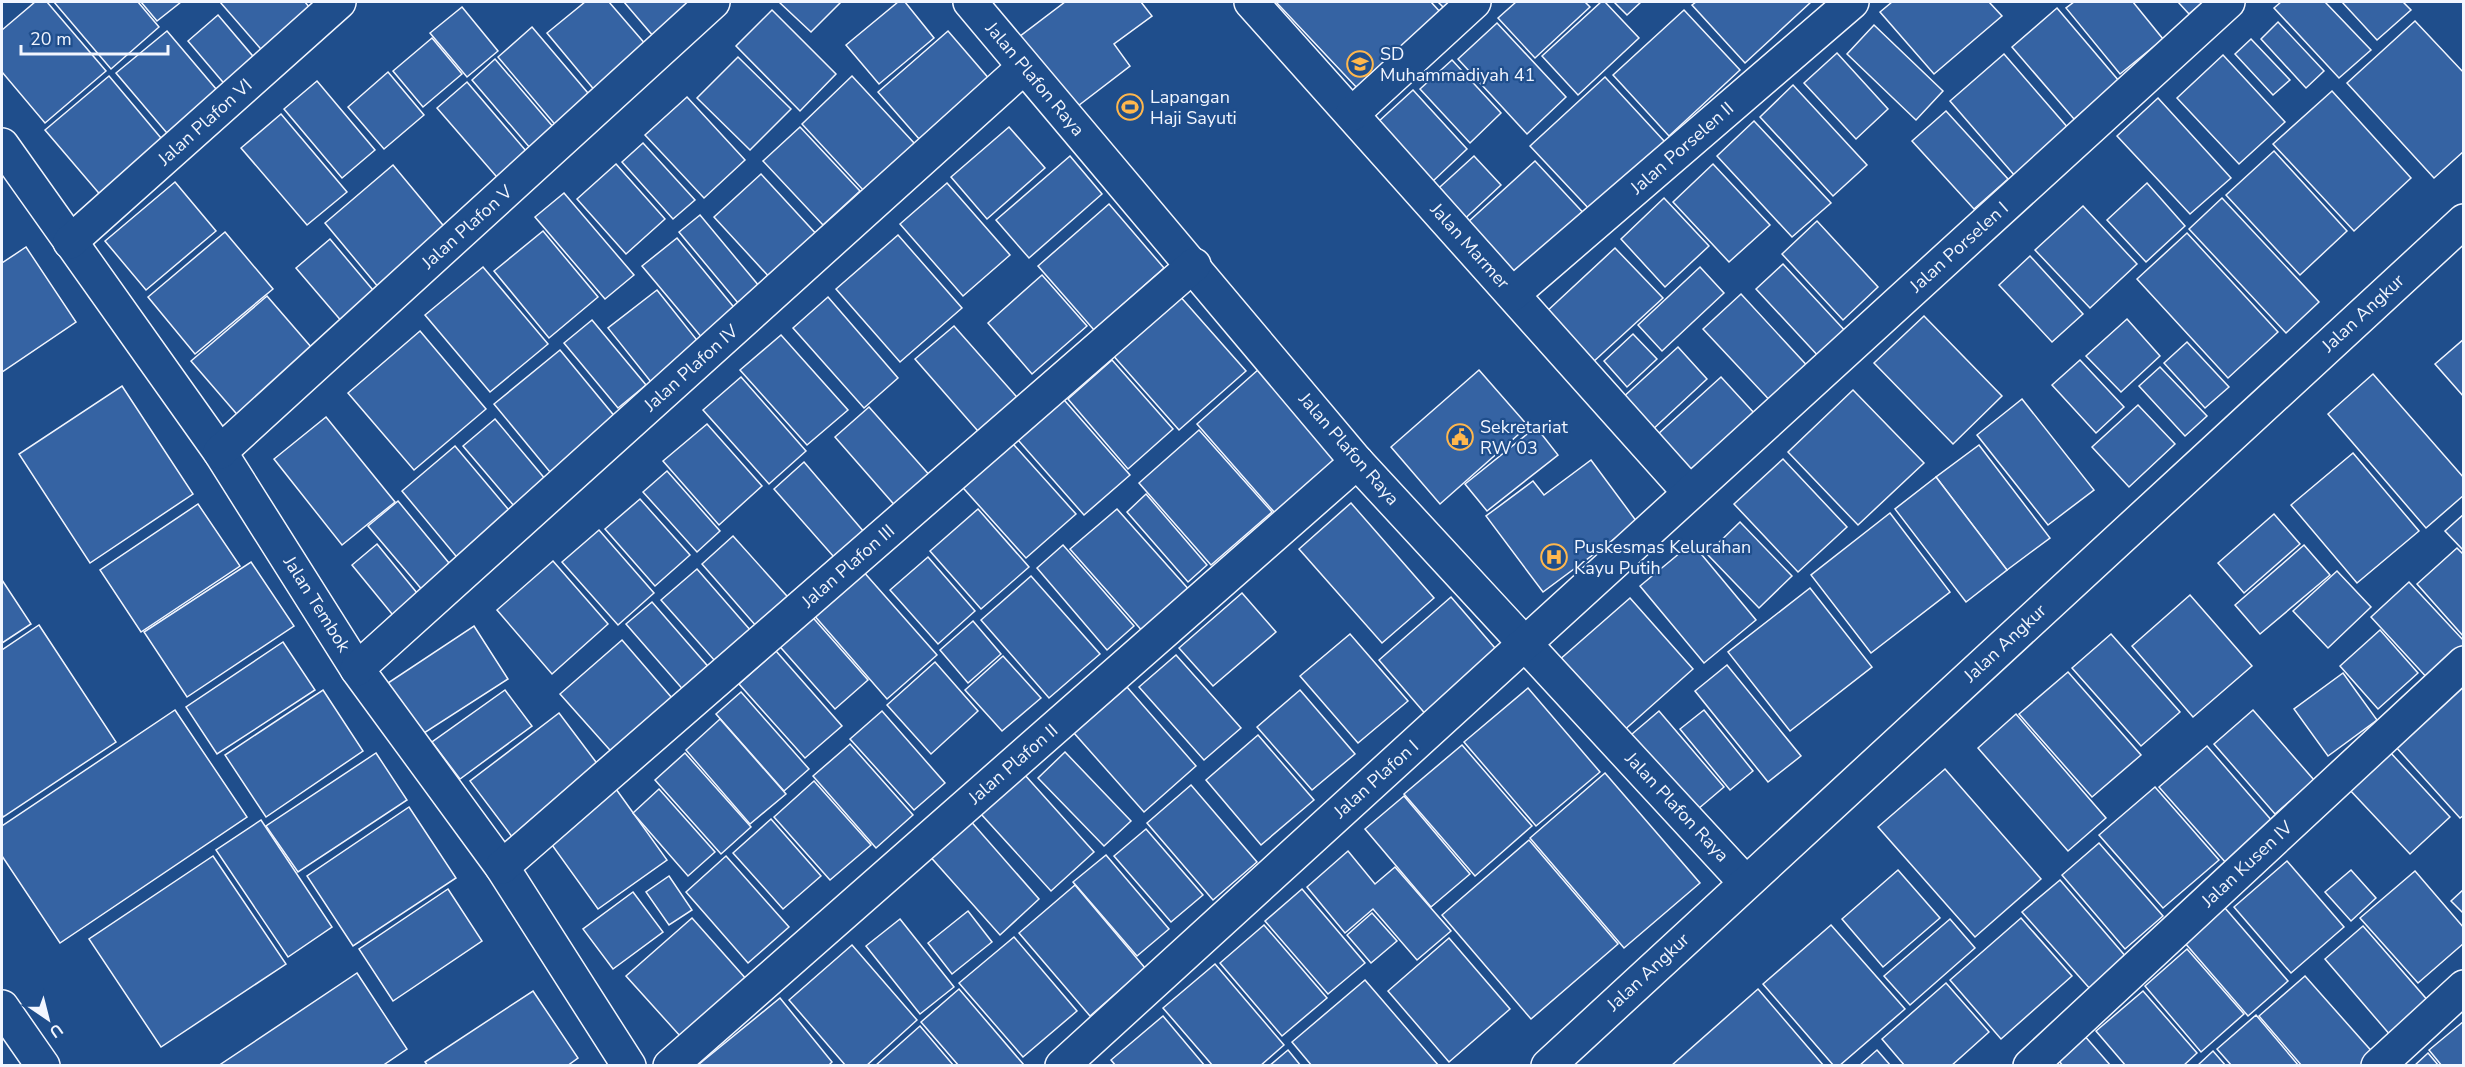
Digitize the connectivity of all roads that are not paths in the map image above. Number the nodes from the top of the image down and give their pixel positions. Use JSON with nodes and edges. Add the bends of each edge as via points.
{"nodes":[{"id":1,"x":339,"y":2,"type":"edge"},
{"id":2,"x":713,"y":2,"type":"edge"},
{"id":3,"x":970,"y":2,"type":"edge"},
{"id":4,"x":1251,"y":2,"type":"edge"},
{"id":5,"x":1474,"y":2,"type":"edge"},
{"id":6,"x":1852,"y":2,"type":"edge"},
{"id":7,"x":2228,"y":2,"type":"edge"},
{"id":8,"x":1024,"y":67,"type":"junction"},
{"id":9,"x":1352,"y":114,"type":"junction"},
{"id":10,"x":2,"y":145,"type":"edge"},
{"id":11,"x":2463,"y":221,"type":"edge"},
{"id":12,"x":70,"y":242,"type":"junction"},
{"id":13,"x":1194,"y":265,"type":"junction"},
{"id":14,"x":1513,"y":294,"type":"junction"},
{"id":15,"x":220,"y":452,"type":"junction"},
{"id":16,"x":1357,"y":462,"type":"junction"},
{"id":17,"x":1689,"y":492,"type":"junction"},
{"id":18,"x":1524,"y":643,"type":"junction"},
{"id":19,"x":2463,"y":663,"type":"edge"},
{"id":20,"x":357,"y":669,"type":"junction"},
{"id":21,"x":502,"y":867,"type":"junction"},
{"id":22,"x":1745,"y":882,"type":"junction"},
{"id":23,"x":2463,"y":987,"type":"edge"},
{"id":24,"x":2,"y":1007,"type":"edge"},
{"id":25,"x":43,"y":1065,"type":"edge"},
{"id":26,"x":629,"y":1065,"type":"edge"},
{"id":27,"x":670,"y":1065,"type":"edge"},
{"id":28,"x":1062,"y":1065,"type":"edge"},
{"id":29,"x":1548,"y":1065,"type":"edge"},
{"id":30,"x":2030,"y":1065,"type":"edge"},
{"id":31,"x":2378,"y":1065,"type":"edge"}],
"edges":[{"from":1,"to":12,"type":"street","name":"Jalan Plafon VI"},
{"from":2,"to":15,"type":"street","name":"Jalan Plafon V"},
{"from":3,"to":8,"type":"street","name":"Jalan Plafon Raya"},
{"from":4,"to":9,"type":"street","name":"Jalan Marmer"},
{"from":5,"to":9,"type":"street"},
{"from":6,"to":14,"type":"street","name":"Jalan Porselen II"},
{"from":7,"to":17,"type":"street","name":"Jalan Porselen I"},
{"from":8,"to":13,"type":"street","name":"Jalan Plafon Raya"},
{"from":8,"to":20,"type":"street","name":"Jalan Plafon IV"},
{"from":9,"to":14,"type":"street","name":"Jalan Marmer"},
{"from":10,"to":12,"type":"street","name":"Jalan Tembok"},
{"from":11,"to":22,"type":"street","name":"Jalan Angkur"},
{"from":12,"to":15,"type":"street","name":"Jalan Tembok"},
{"from":13,"to":16,"type":"street","name":"Jalan Plafon Raya"},
{"from":13,"to":21,"type":"street","name":"Jalan Plafon III"},
{"from":14,"to":17,"type":"street","name":"Jalan Marmer"},
{"from":15,"to":20,"type":"street","name":"Jalan Tembok"},
{"from":16,"to":18,"type":"street","name":"Jalan Plafon Raya"},
{"from":16,"to":27,"type":"street","name":"Jalan Plafon II"},
{"from":17,"to":18,"type":"street","name":"Jalan Plafon I"},
{"from":18,"to":22,"type":"street","name":"Jalan Plafon Raya"},
{"from":18,"to":28,"type":"street","name":"Jalan Plafon I"},
{"from":19,"to":30,"type":"street","name":"Jalan Kusen IV"},
{"from":20,"to":21,"type":"street","name":"Jalan Tembok"},
{"from":21,"to":26,"type":"street","name":"Jalan Tembok"},
{"from":22,"to":29,"type":"street","name":"Jalan Angkur"},
{"from":23,"to":31,"type":"street"},
{"from":24,"to":25,"type":"street"}]}
